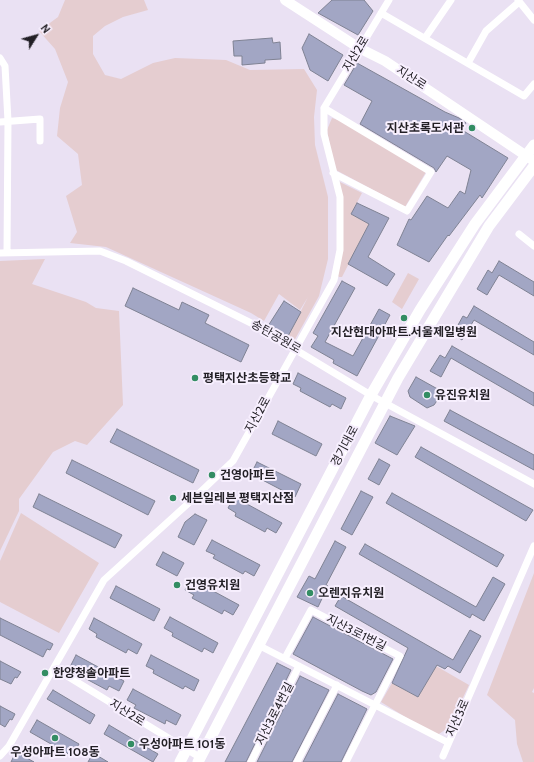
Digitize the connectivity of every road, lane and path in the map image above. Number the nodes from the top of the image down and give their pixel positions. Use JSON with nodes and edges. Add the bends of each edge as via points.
{"nodes":[{"id":1,"x":285,"y":0,"type":"edge"},
{"id":2,"x":389,"y":0,"type":"edge"},
{"id":3,"x":451,"y":0,"type":"edge"},
{"id":4,"x":519,"y":1,"type":"edge"},
{"id":5,"x":380,"y":13,"type":"junction"},
{"id":6,"x":534,"y":20,"type":"edge"},
{"id":7,"x":424,"y":38,"type":"junction"},
{"id":8,"x":359,"y":48,"type":"junction"},
{"id":9,"x":0,"y":58,"type":"edge"},
{"id":10,"x":468,"y":63,"type":"junction"},
{"id":11,"x":534,"y":84,"type":"edge"},
{"id":12,"x":324,"y":108,"type":"junction"},
{"id":13,"x":8,"y":121,"type":"junction"},
{"id":14,"x":0,"y":122,"type":"edge"},
{"id":15,"x":40,"y":141,"type":"dead end"},
{"id":16,"x":534,"y":145,"type":"edge"},
{"id":17,"x":530,"y":158,"type":"edge"},
{"id":18,"x":534,"y":166,"type":"edge"},
{"id":19,"x":333,"y":172,"type":"junction"},
{"id":20,"x":519,"y":234,"type":"dead end"},
{"id":21,"x":534,"y":246,"type":"edge"},
{"id":22,"x":4,"y":252,"type":"edge"},
{"id":23,"x":295,"y":348,"type":"junction"},
{"id":24,"x":371,"y":395,"type":"junction"},
{"id":25,"x":384,"y":402,"type":"junction"},
{"id":26,"x":534,"y":484,"type":"edge"},
{"id":27,"x":534,"y":546,"type":"edge"},
{"id":28,"x":260,"y":646,"type":"junction"},
{"id":29,"x":285,"y":658,"type":"junction"},
{"id":30,"x":299,"y":666,"type":"junction"},
{"id":31,"x":54,"y":668,"type":"junction"},
{"id":32,"x":337,"y":685,"type":"junction"},
{"id":33,"x":376,"y":706,"type":"junction"},
{"id":34,"x":447,"y":742,"type":"junction"},
{"id":35,"x":186,"y":749,"type":"junction"},
{"id":36,"x":0,"y":756,"type":"edge"},
{"id":37,"x":443,"y":756,"type":"dead end"},
{"id":38,"x":199,"y":760,"type":"edge"},
{"id":39,"x":180,"y":762,"type":"edge"},
{"id":40,"x":251,"y":762,"type":"edge"},
{"id":41,"x":297,"y":762,"type":"edge"},
{"id":42,"x":346,"y":762,"type":"edge"}],
"edges":[{"from":1,"to":8,"type":"main road","name":"지산로"},
{"from":2,"to":5,"type":"street","name":"지산2로"},
{"from":3,"to":7,"type":"street"},
{"from":4,"to":6,"type":"street"},
{"from":4,"to":10,"type":"street","via":[[486,31]]},
{"from":5,"to":7,"type":"street"},
{"from":5,"to":8,"type":"street","name":"지산2로"},
{"from":7,"to":10,"type":"street"},
{"from":8,"to":12,"type":"street","name":"지산2로"},
{"from":8,"to":17,"type":"main road","name":"지산로","via":[[385,61]]},
{"from":9,"to":13,"type":"street","via":[[5,66]]},
{"from":10,"to":11,"type":"street","via":[[524,96]]},
{"from":12,"to":19,"type":"street","name":"지산2로","via":[[324,134]]},
{"from":12,"to":19,"type":"street","via":[[431,172],[407,211]]},
{"from":13,"to":14,"type":"street"},
{"from":13,"to":15,"type":"street","via":[[40,119]]},
{"from":13,"to":22,"type":"street"},
{"from":16,"to":17,"type":"main road","name":"경기대로"},
{"from":17,"to":24,"type":"main road","name":"경기대로","via":[[490,202],[450,261]]},
{"from":18,"to":25,"type":"main road","name":"경기대로","via":[[489,226]]},
{"from":19,"to":23,"type":"street","name":"지산2로","via":[[340,205],[340,250],[334,280]]},
{"from":20,"to":21,"type":"street"},
{"from":22,"to":23,"type":"street","name":"송탄공원로","via":[[100,251],[126,260],[203,298]]},
{"from":23,"to":24,"type":"street","name":"송탄공원로"},
{"from":23,"to":31,"type":"street","name":"지산2로","via":[[233,461],[104,580]]},
{"from":24,"to":25,"type":"street","name":"송탄공원로"},
{"from":24,"to":35,"type":"main road","name":"경기대로"},
{"from":25,"to":26,"type":"street","name":"송탄공원로"},
{"from":25,"to":28,"type":"main road","name":"경기대로"},
{"from":27,"to":34,"type":"street","name":"지산3로"},
{"from":28,"to":29,"type":"street","name":"지산3로"},
{"from":28,"to":38,"type":"main road","name":"경기대로"},
{"from":29,"to":30,"type":"street","name":"지산3로"},
{"from":29,"to":33,"type":"street","name":"지산3로1번길","via":[[311,610],[400,656]]},
{"from":30,"to":32,"type":"street","name":"지산3로"},
{"from":30,"to":40,"type":"street","name":"지산3로4번길"},
{"from":31,"to":35,"type":"street","name":"지산2로"},
{"from":31,"to":36,"type":"street","name":"지산2로","via":[[9,746]]},
{"from":32,"to":33,"type":"street","name":"지산3로"},
{"from":32,"to":41,"type":"street"},
{"from":33,"to":34,"type":"street","name":"지산3로"},
{"from":33,"to":42,"type":"street"},
{"from":34,"to":37,"type":"street"},
{"from":35,"to":38,"type":"street","name":"지산2로"},
{"from":35,"to":39,"type":"main road","name":"경기대로"}]}
